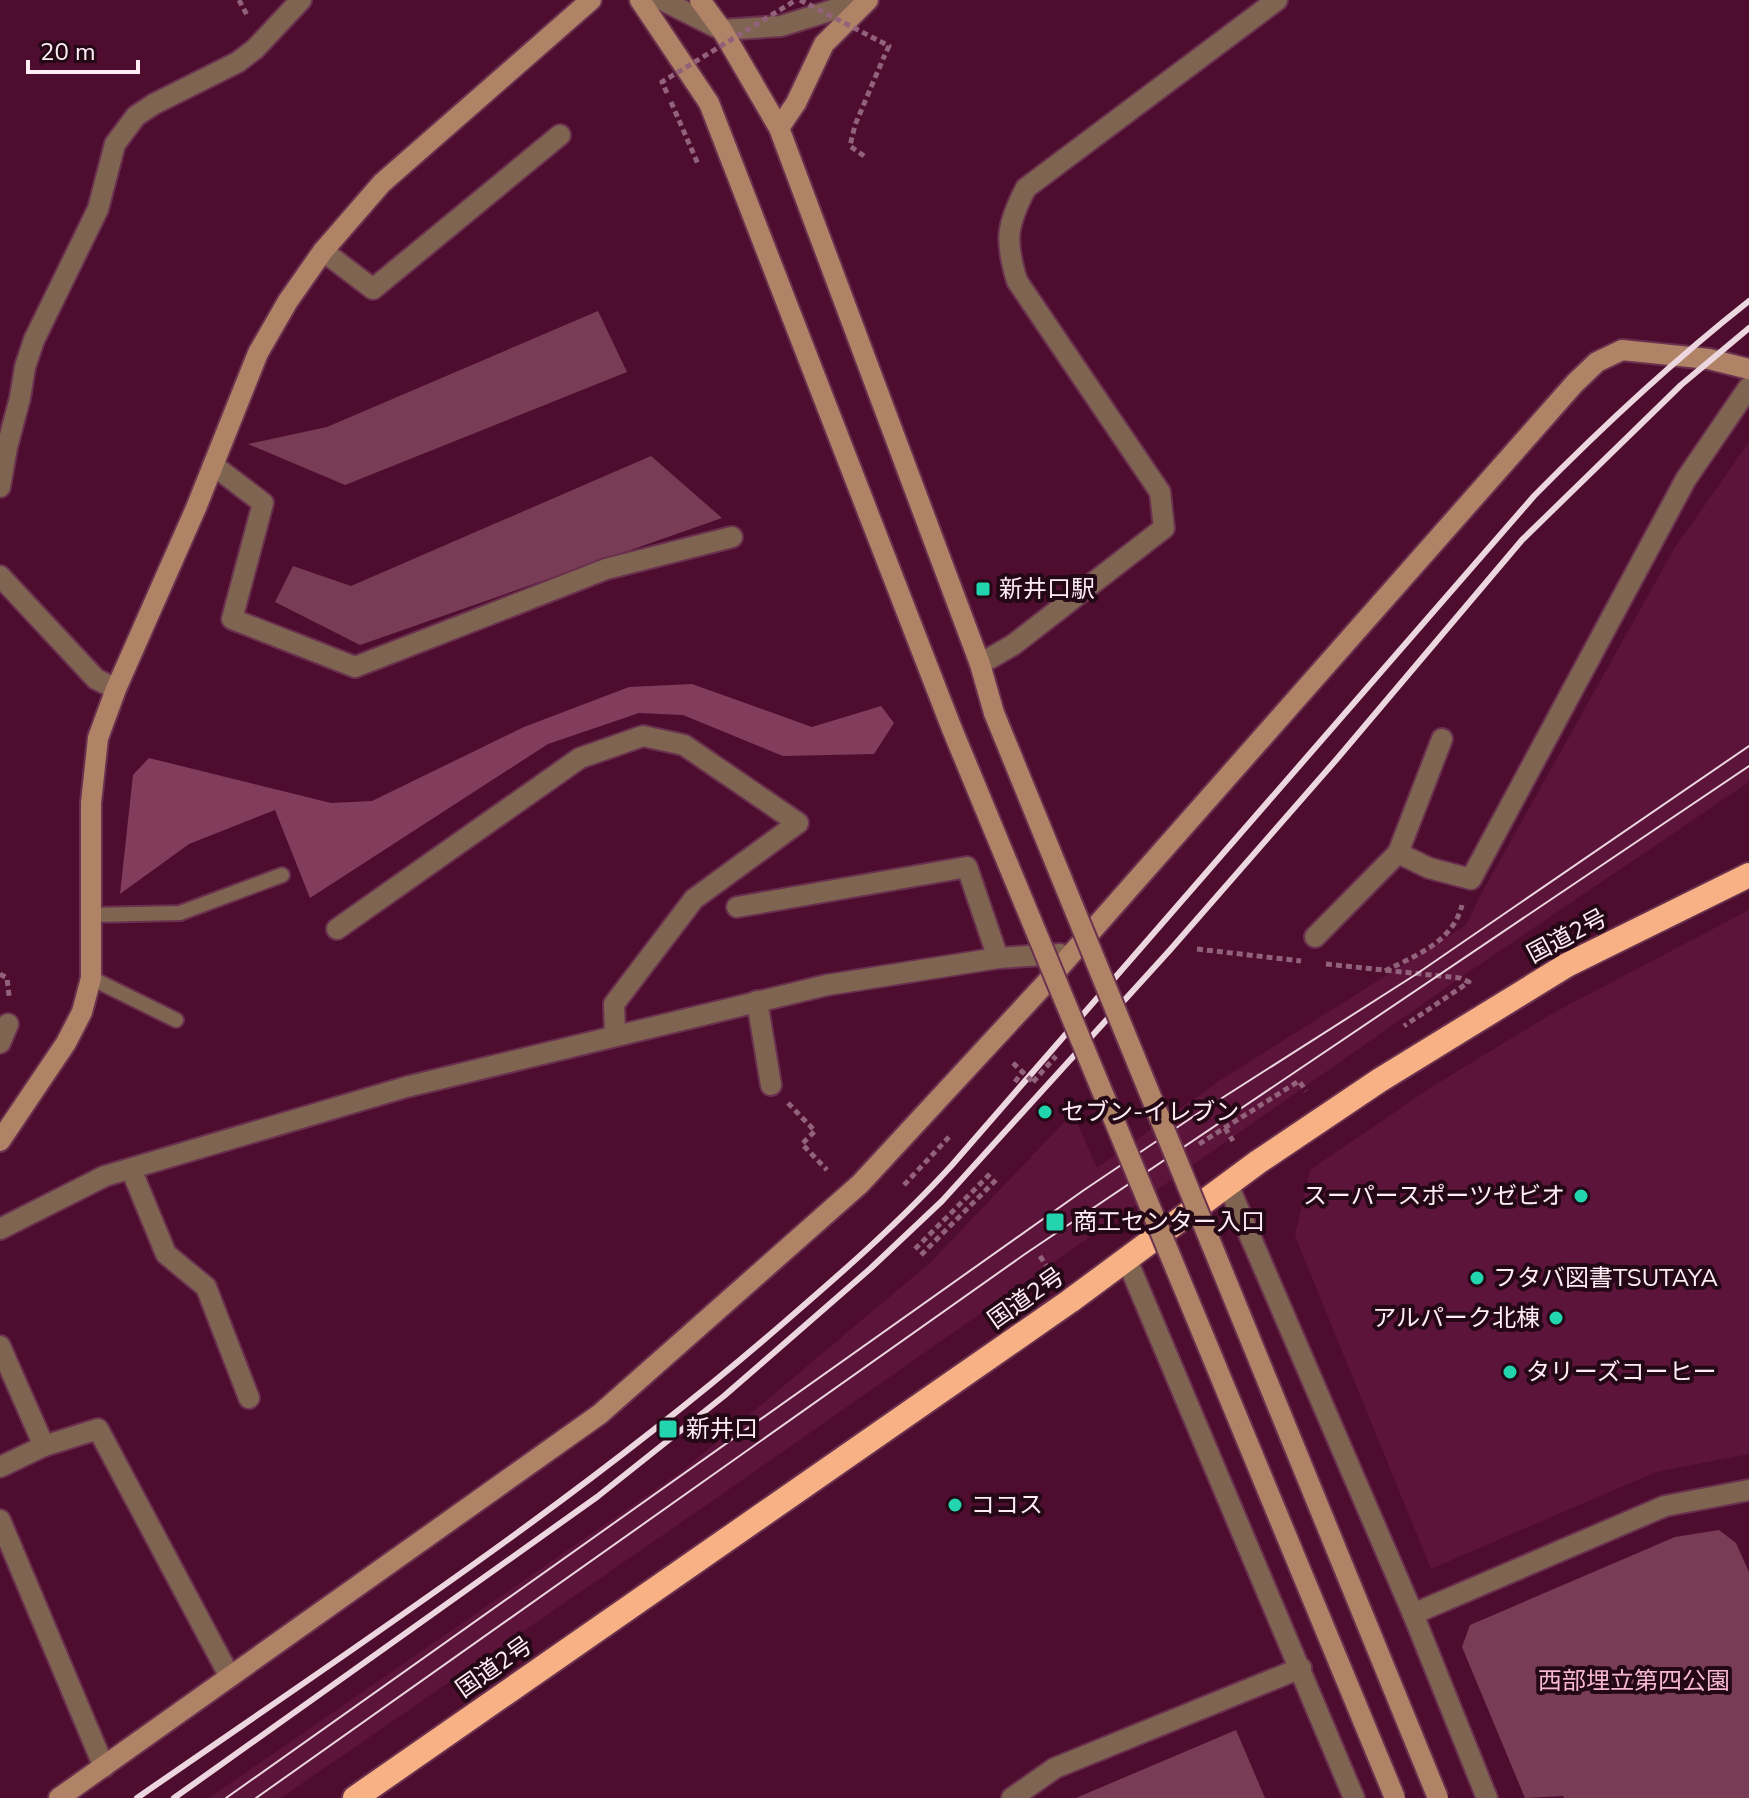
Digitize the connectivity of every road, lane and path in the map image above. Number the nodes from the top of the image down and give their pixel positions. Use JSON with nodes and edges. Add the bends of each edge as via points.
{"nodes":[{"id":1,"x":301,"y":0,"type":"edge"},
{"id":2,"x":591,"y":0,"type":"edge"},
{"id":3,"x":640,"y":0,"type":"edge"},
{"id":4,"x":662,"y":0,"type":"edge"},
{"id":5,"x":700,"y":0,"type":"edge"},
{"id":6,"x":798,"y":0,"type":"edge"},
{"id":7,"x":866,"y":0,"type":"edge"},
{"id":8,"x":1277,"y":0,"type":"edge"},
{"id":9,"x":722,"y":30,"type":"junction"},
{"id":10,"x":779,"y":128,"type":"junction"},
{"id":11,"x":560,"y":135,"type":"dead end"},
{"id":12,"x":864,"y":156,"type":"dead end"},
{"id":13,"x":698,"y":164,"type":"dead end"},
{"id":14,"x":323,"y":251,"type":"junction"},
{"id":15,"x":1749,"y":369,"type":"edge"},
{"id":16,"x":1749,"y":387,"type":"edge"},
{"id":17,"x":213,"y":465,"type":"junction"},
{"id":18,"x":0,"y":487,"type":"edge"},
{"id":19,"x":732,"y":537,"type":"dead end"},
{"id":20,"x":0,"y":576,"type":"edge"},
{"id":21,"x":980,"y":664,"type":"junction"},
{"id":22,"x":116,"y":689,"type":"junction"},
{"id":23,"x":1442,"y":739,"type":"dead end"},
{"id":24,"x":1398,"y":853,"type":"junction"},
{"id":25,"x":282,"y":875,"type":"dead end"},
{"id":26,"x":1749,"y":875,"type":"edge"},
{"id":27,"x":1471,"y":879,"type":"junction"},
{"id":28,"x":737,"y":907,"type":"dead end"},
{"id":29,"x":91,"y":915,"type":"junction"},
{"id":30,"x":337,"y":929,"type":"dead end"},
{"id":31,"x":1315,"y":937,"type":"dead end"},
{"id":32,"x":1197,"y":949,"type":"dead end"},
{"id":33,"x":1072,"y":953,"type":"junction"},
{"id":34,"x":998,"y":958,"type":"junction"},
{"id":35,"x":1306,"y":962,"type":"dead end"},
{"id":36,"x":1322,"y":964,"type":"dead end"},
{"id":37,"x":1384,"y":971,"type":"junction"},
{"id":38,"x":0,"y":974,"type":"edge"},
{"id":39,"x":91,"y":978,"type":"junction"},
{"id":40,"x":757,"y":1001,"type":"junction"},
{"id":41,"x":176,"y":1020,"type":"dead end"},
{"id":42,"x":5,"y":1024,"type":"edge"},
{"id":43,"x":1394,"y":1032,"type":"dead end"},
{"id":44,"x":615,"y":1034,"type":"junction"},
{"id":45,"x":1056,"y":1056,"type":"dead end"},
{"id":46,"x":1013,"y":1063,"type":"dead end"},
{"id":47,"x":1022,"y":1072,"type":"junction"},
{"id":48,"x":1015,"y":1082,"type":"dead end"},
{"id":49,"x":1319,"y":1083,"type":"dead end"},
{"id":50,"x":771,"y":1085,"type":"joint"},
{"id":51,"x":1225,"y":1128,"type":"junction"},
{"id":52,"x":949,"y":1137,"type":"dead end"},
{"id":53,"x":0,"y":1141,"type":"edge"},
{"id":54,"x":1233,"y":1141,"type":"dead end"},
{"id":55,"x":1194,"y":1147,"type":"dead end"},
{"id":56,"x":131,"y":1169,"type":"junction"},
{"id":57,"x":827,"y":1170,"type":"dead end"},
{"id":58,"x":990,"y":1174,"type":"dead end"},
{"id":59,"x":996,"y":1180,"type":"dead end"},
{"id":60,"x":904,"y":1185,"type":"dead end"},
{"id":61,"x":1228,"y":1185,"type":"junction"},
{"id":62,"x":0,"y":1229,"type":"edge"},
{"id":63,"x":915,"y":1249,"type":"dead end"},
{"id":64,"x":921,"y":1255,"type":"dead end"},
{"id":65,"x":1040,"y":1256,"type":"dead end"},
{"id":66,"x":1127,"y":1260,"type":"junction"},
{"id":67,"x":1049,"y":1270,"type":"dead end"},
{"id":68,"x":0,"y":1346,"type":"edge"},
{"id":69,"x":249,"y":1398,"type":"dead end"},
{"id":70,"x":44,"y":1446,"type":"junction"},
{"id":71,"x":0,"y":1467,"type":"edge"},
{"id":72,"x":1749,"y":1490,"type":"edge"},
{"id":73,"x":0,"y":1520,"type":"edge"},
{"id":74,"x":1413,"y":1614,"type":"junction"},
{"id":75,"x":1301,"y":1668,"type":"junction"},
{"id":76,"x":230,"y":1677,"type":"junction"},
{"id":77,"x":104,"y":1767,"type":"junction"},
{"id":78,"x":59,"y":1798,"type":"edge"},
{"id":79,"x":355,"y":1798,"type":"edge"},
{"id":80,"x":1012,"y":1798,"type":"edge"},
{"id":81,"x":1354,"y":1798,"type":"edge"},
{"id":82,"x":1395,"y":1798,"type":"edge"},
{"id":83,"x":1438,"y":1798,"type":"edge"},
{"id":84,"x":1487,"y":1798,"type":"edge"}],
"edges":[{"from":1,"to":18,"type":"street","via":[[255,49],[136,116],[115,144],[98,209],[29,353]]},
{"from":2,"to":14,"type":"street","via":[[382,183]]},
{"from":3,"to":82,"type":"street","bridge":true,"via":[[709,103],[952,729]]},
{"from":4,"to":9,"type":"street"},
{"from":5,"to":9,"type":"street"},
{"from":6,"to":12,"type":"path","bridge":true,"via":[[889,46],[850,146]]},
{"from":6,"to":13,"type":"path","bridge":true,"via":[[662,82]]},
{"from":7,"to":9,"type":"street","via":[[781,26]]},
{"from":7,"to":10,"type":"street","via":[[824,44]]},
{"from":8,"to":21,"type":"street","via":[[1026,188],[1012,215],[1008,250],[1017,281],[1160,492],[1164,528],[1013,645]]},
{"from":9,"to":10,"type":"street"},
{"from":10,"to":21,"type":"street"},
{"from":11,"to":14,"type":"street","via":[[373,289]]},
{"from":14,"to":17,"type":"street","via":[[258,353]]},
{"from":15,"to":33,"type":"street","via":[[1622,350],[1597,362]]},
{"from":16,"to":27,"type":"street","via":[[1686,479]]},
{"from":17,"to":19,"type":"street","via":[[263,503],[232,619],[355,667],[606,569]]},
{"from":17,"to":22,"type":"street"},
{"from":20,"to":22,"type":"street","via":[[96,679]]},
{"from":21,"to":83,"type":"street","bridge":true,"via":[[994,713]]},
{"from":22,"to":29,"type":"street","via":[[98,738],[91,803]]},
{"from":23,"to":24,"type":"street"},
{"from":24,"to":27,"type":"street"},
{"from":24,"to":31,"type":"street"},
{"from":25,"to":29,"type":"lane","via":[[180,913]]},
{"from":26,"to":61,"type":"highway","name":"国道2号","via":[[1567,965],[1380,1080]]},
{"from":27,"to":37,"type":"path","via":[[1450,931]]},
{"from":28,"to":34,"type":"street","via":[[967,867]]},
{"from":29,"to":39,"type":"street"},
{"from":30,"to":44,"type":"street","via":[[580,758],[643,736],[684,745],[798,823],[694,899],[614,1004]]},
{"from":32,"to":35,"type":"path"},
{"from":33,"to":34,"type":"street"},
{"from":33,"to":76,"type":"street","via":[[860,1184],[600,1414]]},
{"from":34,"to":40,"type":"street"},
{"from":36,"to":37,"type":"path"},
{"from":37,"to":43,"type":"path","via":[[1469,982]]},
{"from":38,"to":42,"type":"path","via":[[7,978]]},
{"from":39,"to":41,"type":"lane"},
{"from":39,"to":53,"type":"street","via":[[66,1043]]},
{"from":40,"to":44,"type":"street"},
{"from":40,"to":50,"type":"street"},
{"from":44,"to":56,"type":"street","via":[[406,1087]]},
{"from":45,"to":47,"type":"path","bridge":true,"via":[[1033,1082]]},
{"from":46,"to":47,"type":"path","bridge":true},
{"from":47,"to":48,"type":"path"},
{"from":49,"to":51,"type":"path","via":[[1306,1091],[1299,1081]]},
{"from":50,"to":57,"type":"path","via":[[815,1131],[802,1144]]},
{"from":51,"to":54,"type":"path"},
{"from":51,"to":55,"type":"path"},
{"from":52,"to":60,"type":"path"},
{"from":56,"to":62,"type":"street","via":[[105,1176]]},
{"from":56,"to":69,"type":"street","via":[[166,1254],[206,1287]]},
{"from":58,"to":63,"type":"path"},
{"from":59,"to":64,"type":"path"},
{"from":61,"to":66,"type":"highway","name":"国道2号"},
{"from":61,"to":74,"type":"street"},
{"from":65,"to":67,"type":"path"},
{"from":66,"to":75,"type":"street"},
{"from":66,"to":79,"type":"highway","name":"国道2号"},
{"from":68,"to":70,"type":"street"},
{"from":70,"to":71,"type":"street"},
{"from":70,"to":76,"type":"street","via":[[98,1429]]},
{"from":72,"to":74,"type":"street","via":[[1665,1506]]},
{"from":73,"to":77,"type":"street"},
{"from":74,"to":84,"type":"street"},
{"from":75,"to":80,"type":"street","via":[[1055,1768]]},
{"from":75,"to":81,"type":"street"},
{"from":76,"to":77,"type":"street"},
{"from":77,"to":78,"type":"street"}]}
